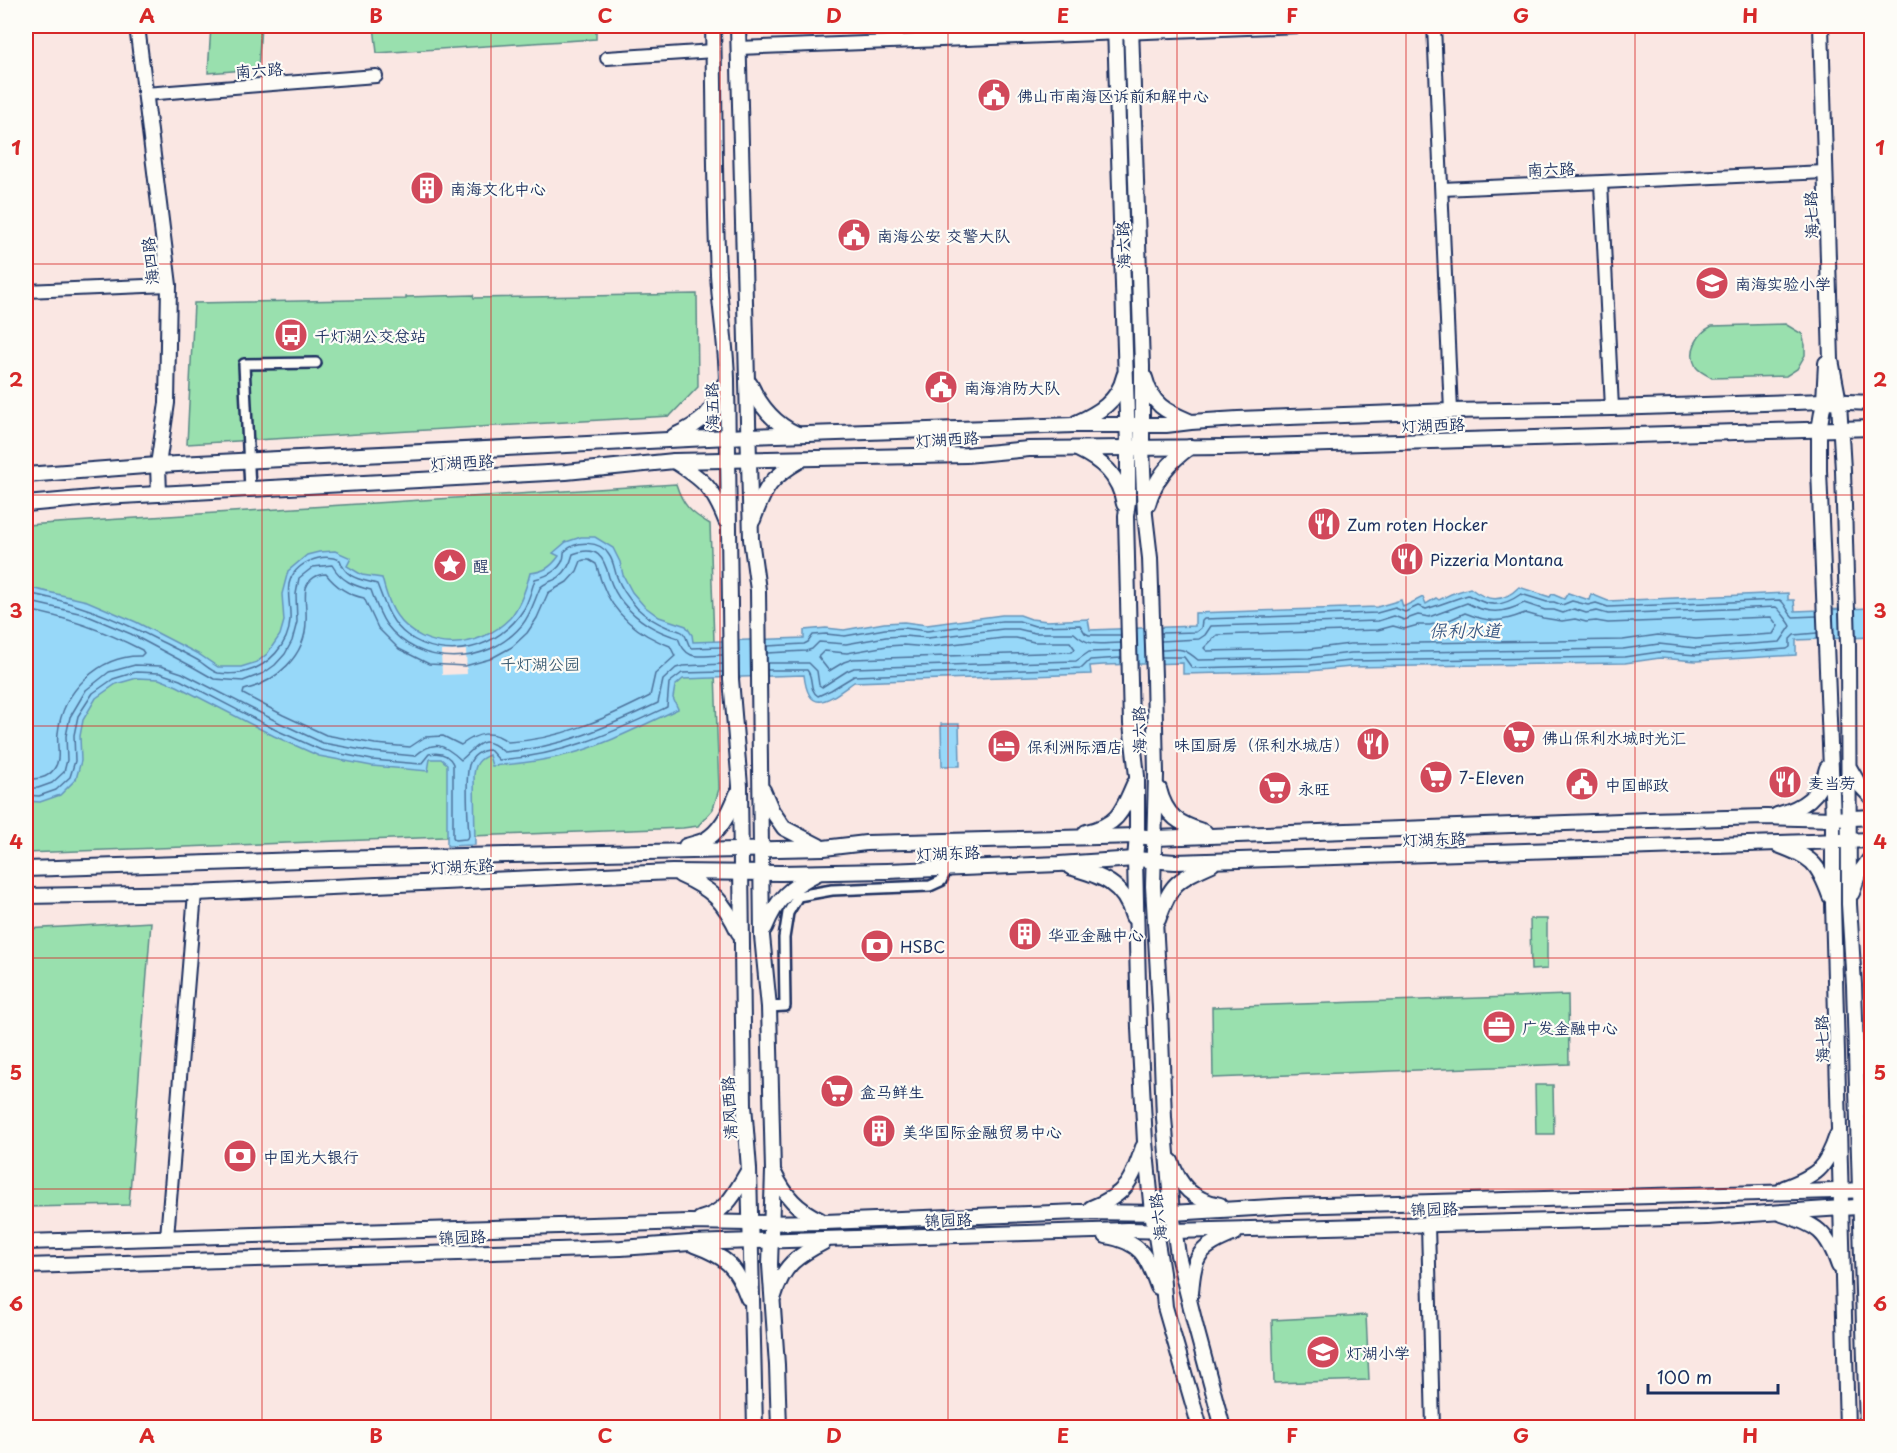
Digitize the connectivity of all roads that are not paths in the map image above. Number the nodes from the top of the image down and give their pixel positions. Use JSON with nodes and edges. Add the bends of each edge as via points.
{"nodes":[{"id":1,"x":137,"y":26,"type":"edge"},
{"id":2,"x":713,"y":26,"type":"edge"},
{"id":3,"x":738,"y":26,"type":"edge"},
{"id":4,"x":1299,"y":26,"type":"edge"},
{"id":5,"x":1434,"y":26,"type":"edge"},
{"id":6,"x":1819,"y":26,"type":"edge"},
{"id":7,"x":1115,"y":29,"type":"edge"},
{"id":8,"x":1131,"y":29,"type":"edge"},
{"id":9,"x":738,"y":48,"type":"junction"},
{"id":10,"x":714,"y":51,"type":"junction"},
{"id":11,"x":607,"y":58,"type":"dead end"},
{"id":12,"x":376,"y":76,"type":"dead end"},
{"id":13,"x":145,"y":94,"type":"junction"},
{"id":14,"x":1824,"y":172,"type":"junction"},
{"id":15,"x":1601,"y":183,"type":"junction"},
{"id":16,"x":1442,"y":189,"type":"junction"},
{"id":17,"x":169,"y":285,"type":"junction"},
{"id":18,"x":26,"y":291,"type":"edge"},
{"id":19,"x":315,"y":363,"type":"dead end"},
{"id":20,"x":1126,"y":365,"type":"junction"},
{"id":21,"x":1142,"y":366,"type":"junction"},
{"id":22,"x":728,"y":379,"type":"junction"},
{"id":23,"x":748,"y":379,"type":"junction"},
{"id":24,"x":1824,"y":401,"type":"junction"},
{"id":25,"x":1839,"y":402,"type":"junction"},
{"id":26,"x":1872,"y":403,"type":"edge"},
{"id":27,"x":1612,"y":408,"type":"junction"},
{"id":28,"x":1451,"y":411,"type":"junction"},
{"id":29,"x":1191,"y":422,"type":"junction"},
{"id":30,"x":1074,"y":425,"type":"junction"},
{"id":31,"x":1134,"y":425,"type":"junction"},
{"id":32,"x":1872,"y":428,"type":"edge"},
{"id":33,"x":1841,"y":429,"type":"junction"},
{"id":34,"x":1820,"y":430,"type":"junction"},
{"id":35,"x":798,"y":435,"type":"junction"},
{"id":36,"x":749,"y":436,"type":"junction"},
{"id":37,"x":728,"y":437,"type":"junction"},
{"id":38,"x":668,"y":439,"type":"junction"},
{"id":39,"x":1135,"y":447,"type":"junction"},
{"id":40,"x":1190,"y":447,"type":"junction"},
{"id":41,"x":1075,"y":448,"type":"junction"},
{"id":42,"x":729,"y":460,"type":"junction"},
{"id":43,"x":749,"y":460,"type":"junction"},
{"id":44,"x":801,"y":460,"type":"junction"},
{"id":45,"x":249,"y":461,"type":"junction"},
{"id":46,"x":674,"y":461,"type":"junction"},
{"id":47,"x":158,"y":465,"type":"junction"},
{"id":48,"x":26,"y":475,"type":"edge"},
{"id":49,"x":250,"y":489,"type":"junction"},
{"id":50,"x":159,"y":494,"type":"junction"},
{"id":51,"x":26,"y":504,"type":"edge"},
{"id":52,"x":1145,"y":515,"type":"junction"},
{"id":53,"x":1126,"y":516,"type":"junction"},
{"id":54,"x":750,"y":528,"type":"junction"},
{"id":55,"x":729,"y":530,"type":"junction"},
{"id":56,"x":1830,"y":754,"type":"junction"},
{"id":57,"x":1849,"y":766,"type":"junction"},
{"id":58,"x":1156,"y":775,"type":"junction"},
{"id":59,"x":1137,"y":776,"type":"junction"},
{"id":60,"x":761,"y":784,"type":"junction"},
{"id":61,"x":740,"y":786,"type":"junction"},
{"id":62,"x":1872,"y":798,"type":"edge"},
{"id":63,"x":1766,"y":817,"type":"junction"},
{"id":64,"x":1872,"y":817,"type":"edge"},
{"id":65,"x":1849,"y":818,"type":"junction"},
{"id":66,"x":1833,"y":819,"type":"junction"},
{"id":67,"x":1137,"y":836,"type":"junction"},
{"id":68,"x":1216,"y":836,"type":"junction"},
{"id":69,"x":1059,"y":838,"type":"junction"},
{"id":70,"x":1091,"y":838,"type":"junction"},
{"id":71,"x":1155,"y":838,"type":"junction"},
{"id":72,"x":1872,"y":840,"type":"edge"},
{"id":73,"x":1832,"y":841,"type":"junction"},
{"id":74,"x":1848,"y":841,"type":"junction"},
{"id":75,"x":1773,"y":843,"type":"junction"},
{"id":76,"x":824,"y":848,"type":"junction"},
{"id":77,"x":741,"y":849,"type":"junction"},
{"id":78,"x":762,"y":849,"type":"junction"},
{"id":79,"x":672,"y":850,"type":"junction"},
{"id":80,"x":1872,"y":856,"type":"edge"},
{"id":81,"x":1135,"y":859,"type":"junction"},
{"id":82,"x":1154,"y":861,"type":"junction"},
{"id":83,"x":1218,"y":861,"type":"junction"},
{"id":84,"x":1090,"y":862,"type":"junction"},
{"id":85,"x":1059,"y":864,"type":"junction"},
{"id":86,"x":26,"y":869,"type":"edge"},
{"id":87,"x":947,"y":869,"type":"junction"},
{"id":88,"x":823,"y":871,"type":"junction"},
{"id":89,"x":672,"y":872,"type":"junction"},
{"id":90,"x":740,"y":873,"type":"junction"},
{"id":91,"x":761,"y":873,"type":"junction"},
{"id":92,"x":195,"y":893,"type":"junction"},
{"id":93,"x":26,"y":897,"type":"edge"},
{"id":94,"x":1833,"y":904,"type":"junction"},
{"id":95,"x":1849,"y":904,"type":"junction"},
{"id":96,"x":1155,"y":928,"type":"junction"},
{"id":97,"x":1137,"y":930,"type":"junction"},
{"id":98,"x":741,"y":936,"type":"junction"},
{"id":99,"x":762,"y":936,"type":"junction"},
{"id":100,"x":770,"y":1007,"type":"junction"},
{"id":101,"x":1840,"y":1124,"type":"junction"},
{"id":102,"x":1858,"y":1125,"type":"junction"},
{"id":103,"x":1144,"y":1142,"type":"junction"},
{"id":104,"x":1166,"y":1145,"type":"junction"},
{"id":105,"x":1872,"y":1166,"type":"edge"},
{"id":106,"x":749,"y":1169,"type":"junction"},
{"id":107,"x":773,"y":1171,"type":"junction"},
{"id":108,"x":1866,"y":1190,"type":"edge"},
{"id":109,"x":1842,"y":1191,"type":"junction"},
{"id":110,"x":1773,"y":1192,"type":"junction"},
{"id":111,"x":1865,"y":1206,"type":"edge"},
{"id":112,"x":1842,"y":1207,"type":"junction"},
{"id":113,"x":1243,"y":1209,"type":"junction"},
{"id":114,"x":1774,"y":1211,"type":"junction"},
{"id":115,"x":1079,"y":1212,"type":"junction"},
{"id":116,"x":1152,"y":1212,"type":"junction"},
{"id":117,"x":1172,"y":1213,"type":"junction"},
{"id":118,"x":689,"y":1222,"type":"junction"},
{"id":119,"x":771,"y":1222,"type":"junction"},
{"id":120,"x":825,"y":1222,"type":"junction"},
{"id":121,"x":750,"y":1224,"type":"junction"},
{"id":122,"x":1428,"y":1224,"type":"junction"},
{"id":123,"x":1245,"y":1229,"type":"junction"},
{"id":124,"x":1155,"y":1230,"type":"junction"},
{"id":125,"x":1174,"y":1231,"type":"junction"},
{"id":126,"x":1080,"y":1232,"type":"junction"},
{"id":127,"x":167,"y":1237,"type":"junction"},
{"id":128,"x":1872,"y":1238,"type":"edge"},
{"id":129,"x":828,"y":1239,"type":"junction"},
{"id":130,"x":26,"y":1242,"type":"edge"},
{"id":131,"x":750,"y":1242,"type":"junction"},
{"id":132,"x":770,"y":1242,"type":"junction"},
{"id":133,"x":690,"y":1243,"type":"junction"},
{"id":134,"x":26,"y":1266,"type":"edge"},
{"id":135,"x":1843,"y":1280,"type":"junction"},
{"id":136,"x":1862,"y":1280,"type":"junction"},
{"id":137,"x":772,"y":1304,"type":"junction"},
{"id":138,"x":1164,"y":1307,"type":"junction"},
{"id":139,"x":1190,"y":1307,"type":"junction"},
{"id":140,"x":752,"y":1309,"type":"junction"},
{"id":141,"x":754,"y":1428,"type":"edge"},
{"id":142,"x":779,"y":1428,"type":"edge"},
{"id":143,"x":1200,"y":1428,"type":"edge"},
{"id":144,"x":1223,"y":1428,"type":"edge"},
{"id":145,"x":1433,"y":1428,"type":"edge"},
{"id":146,"x":1847,"y":1428,"type":"edge"},
{"id":147,"x":1868,"y":1428,"type":"edge"}],
"edges":[{"from":1,"to":13,"type":"main road","name":"海四路"},
{"from":2,"to":10,"type":"main road","name":"海五路"},
{"from":3,"to":9,"type":"main road"},
{"from":4,"to":8,"type":"street"},
{"from":5,"to":16,"type":"street"},
{"from":6,"to":14,"type":"main road","name":"海七路"},
{"from":7,"to":8,"type":"street"},
{"from":7,"to":9,"type":"street"},
{"from":7,"to":20,"type":"main road","name":"海六路"},
{"from":8,"to":21,"type":"main road","name":"海六路"},
{"from":9,"to":23,"type":"main road"},
{"from":10,"to":11,"type":"street"},
{"from":10,"to":22,"type":"main road","name":"海五路","via":[[718,272]]},
{"from":12,"to":13,"type":"street","name":"南六路"},
{"from":13,"to":17,"type":"main road","name":"海四路"},
{"from":14,"to":15,"type":"street","name":"南六路"},
{"from":14,"to":24,"type":"main road","name":"海七路"},
{"from":14,"to":25,"type":"main road","name":"海七路","via":[[1831,360]]},
{"from":15,"to":16,"type":"street","name":"南六路"},
{"from":15,"to":27,"type":"street"},
{"from":16,"to":28,"type":"street"},
{"from":17,"to":18,"type":"street"},
{"from":17,"to":47,"type":"main road","name":"海四路","via":[[166,403]]},
{"from":19,"to":45,"type":"street","via":[[244,364]]},
{"from":20,"to":30,"type":"main road","via":[[1122,386],[1114,399]]},
{"from":20,"to":31,"type":"main road","name":"海六路"},
{"from":21,"to":29,"type":"main road","via":[[1153,398],[1162,408]]},
{"from":21,"to":31,"type":"main road","name":"海六路"},
{"from":22,"to":37,"type":"main road","name":"海五路"},
{"from":22,"to":38,"type":"main road","via":[[698,425]]},
{"from":23,"to":35,"type":"main road","via":[[768,415]]},
{"from":23,"to":36,"type":"main road"},
{"from":24,"to":25,"type":"main road","name":"灯湖西路"},
{"from":24,"to":27,"type":"main road","name":"灯湖西路"},
{"from":24,"to":34,"type":"main road","name":"海七路"},
{"from":25,"to":26,"type":"main road","name":"灯湖西路"},
{"from":25,"to":33,"type":"main road","name":"海七路"},
{"from":27,"to":28,"type":"main road","name":"灯湖西路"},
{"from":28,"to":29,"type":"main road","name":"灯湖西路"},
{"from":29,"to":31,"type":"main road","name":"灯湖西路"},
{"from":30,"to":31,"type":"main road","name":"灯湖西路"},
{"from":30,"to":35,"type":"main road","name":"灯湖西路"},
{"from":31,"to":39,"type":"main road","name":"海六路"},
{"from":32,"to":33,"type":"main road","name":"灯湖西路"},
{"from":33,"to":34,"type":"main road","name":"灯湖西路"},
{"from":33,"to":57,"type":"main road","name":"海七路"},
{"from":34,"to":40,"type":"main road","name":"灯湖西路"},
{"from":34,"to":56,"type":"main road","name":"海七路"},
{"from":35,"to":36,"type":"main road","name":"灯湖西路"},
{"from":36,"to":37,"type":"main road","name":"灯湖西路"},
{"from":36,"to":43,"type":"main road"},
{"from":37,"to":38,"type":"main road","name":"灯湖西路"},
{"from":37,"to":42,"type":"main road","name":"海五路"},
{"from":38,"to":45,"type":"main road","name":"灯湖西路"},
{"from":39,"to":40,"type":"main road","name":"灯湖西路"},
{"from":39,"to":41,"type":"main road","name":"灯湖西路"},
{"from":39,"to":52,"type":"main road","name":"海六路"},
{"from":39,"to":53,"type":"main road","name":"海六路"},
{"from":40,"to":52,"type":"main road","via":[[1161,475]]},
{"from":41,"to":44,"type":"main road","name":"灯湖西路"},
{"from":41,"to":53,"type":"main road","via":[[1100,461],[1109,471],[1118,484]]},
{"from":42,"to":43,"type":"main road","name":"灯湖西路"},
{"from":42,"to":46,"type":"main road","name":"灯湖西路"},
{"from":42,"to":55,"type":"main road","name":"海五路"},
{"from":43,"to":44,"type":"main road","name":"灯湖西路"},
{"from":43,"to":54,"type":"main road"},
{"from":44,"to":54,"type":"main road","via":[[770,483]]},
{"from":45,"to":47,"type":"main road","name":"灯湖西路"},
{"from":45,"to":49,"type":"street"},
{"from":46,"to":49,"type":"main road","name":"灯湖西路","via":[[566,472]]},
{"from":46,"to":55,"type":"main road","via":[[707,485],[718,500]]},
{"from":47,"to":48,"type":"main road","name":"灯湖西路"},
{"from":47,"to":50,"type":"main road","name":"海四路"},
{"from":49,"to":50,"type":"main road","name":"灯湖西路"},
{"from":50,"to":51,"type":"main road","name":"灯湖西路"},
{"from":52,"to":58,"type":"main road","name":"海六路","via":[[1150,558]]},
{"from":53,"to":59,"type":"main road","name":"海六路","via":[[1131,724]]},
{"from":54,"to":60,"type":"main road","via":[[758,590]]},
{"from":55,"to":61,"type":"main road","name":"海五路","via":[[730,680]]},
{"from":56,"to":63,"type":"main road","via":[[1822,784],[1811,800],[1789,812]]},
{"from":56,"to":66,"type":"main road","name":"海七路"},
{"from":57,"to":62,"type":"main road"},
{"from":57,"to":65,"type":"main road"},
{"from":58,"to":68,"type":"main road","via":[[1169,814],[1180,823]]},
{"from":58,"to":71,"type":"main road","name":"海六路"},
{"from":59,"to":67,"type":"main road","name":"海六路"},
{"from":59,"to":69,"type":"main road","via":[[1113,823]]},
{"from":60,"to":76,"type":"main road","via":[[784,828]]},
{"from":60,"to":78,"type":"main road"},
{"from":61,"to":77,"type":"main road","name":"清风西路"},
{"from":61,"to":79,"type":"main road","via":[[732,806],[705,840]]},
{"from":63,"to":66,"type":"main road","name":"灯湖东路"},
{"from":63,"to":68,"type":"main road","name":"灯湖东路"},
{"from":64,"to":65,"type":"main road","name":"灯湖东路"},
{"from":65,"to":66,"type":"main road","name":"灯湖东路"},
{"from":65,"to":74,"type":"main road"},
{"from":66,"to":73,"type":"main road","name":"海七路"},
{"from":67,"to":70,"type":"main road","name":"灯湖东路"},
{"from":67,"to":71,"type":"main road","name":"灯湖东路"},
{"from":67,"to":81,"type":"main road","name":"海六路"},
{"from":68,"to":71,"type":"main road","name":"灯湖东路"},
{"from":69,"to":70,"type":"main road","name":"灯湖东路"},
{"from":69,"to":76,"type":"main road","name":"灯湖东路","via":[[866,843]]},
{"from":70,"to":84,"type":"main road","via":[[1098,848]]},
{"from":71,"to":82,"type":"main road","name":"海六路"},
{"from":72,"to":74,"type":"main road","name":"灯湖东路"},
{"from":73,"to":74,"type":"main road","name":"灯湖东路"},
{"from":73,"to":75,"type":"main road","name":"灯湖东路"},
{"from":73,"to":94,"type":"main road","name":"海七路"},
{"from":74,"to":95,"type":"main road"},
{"from":75,"to":83,"type":"main road","name":"灯湖东路"},
{"from":75,"to":94,"type":"main road","via":[[1815,864]]},
{"from":76,"to":78,"type":"main road","name":"灯湖东路"},
{"from":77,"to":78,"type":"main road","name":"灯湖东路"},
{"from":77,"to":79,"type":"main road","name":"灯湖东路"},
{"from":77,"to":90,"type":"main road","name":"清风西路"},
{"from":78,"to":91,"type":"main road"},
{"from":79,"to":86,"type":"main road","name":"灯湖东路"},
{"from":80,"to":95,"type":"main road","via":[[1858,875]]},
{"from":81,"to":82,"type":"main road","name":"灯湖东路"},
{"from":81,"to":84,"type":"main road","name":"灯湖东路"},
{"from":81,"to":97,"type":"main road","name":"海六路"},
{"from":82,"to":83,"type":"main road","name":"灯湖东路"},
{"from":82,"to":96,"type":"main road","name":"海六路"},
{"from":83,"to":96,"type":"main road","via":[[1176,883]]},
{"from":84,"to":85,"type":"main road","name":"灯湖东路"},
{"from":85,"to":87,"type":"main road","name":"灯湖东路"},
{"from":85,"to":97,"type":"main road","via":[[1108,880],[1130,904]]},
{"from":87,"to":88,"type":"main road","name":"灯湖东路"},
{"from":87,"to":100,"type":"street","via":[[940,881],[930,886],[831,890],[798,897],[788,913],[784,938],[785,1006]]},
{"from":88,"to":91,"type":"main road","name":"灯湖东路"},
{"from":88,"to":99,"type":"main road","via":[[797,884],[779,900]]},
{"from":89,"to":90,"type":"main road","name":"灯湖东路"},
{"from":89,"to":92,"type":"main road","name":"灯湖东路"},
{"from":89,"to":98,"type":"main road","via":[[700,883],[714,895],[728,910]]},
{"from":90,"to":91,"type":"main road","name":"灯湖东路"},
{"from":90,"to":98,"type":"main road","name":"清风西路"},
{"from":91,"to":99,"type":"main road"},
{"from":92,"to":93,"type":"main road","name":"灯湖东路"},
{"from":92,"to":127,"type":"street"},
{"from":94,"to":101,"type":"main road","name":"海七路"},
{"from":95,"to":102,"type":"main road"},
{"from":96,"to":104,"type":"main road","name":"海六路"},
{"from":97,"to":103,"type":"main road","name":"海六路"},
{"from":98,"to":106,"type":"main road","name":"清风西路"},
{"from":99,"to":100,"type":"main road"},
{"from":100,"to":107,"type":"main road"},
{"from":101,"to":109,"type":"main road","name":"海七路"},
{"from":101,"to":110,"type":"main road","via":[[1826,1161],[1815,1173]]},
{"from":102,"to":105,"type":"main road"},
{"from":102,"to":108,"type":"main road"},
{"from":103,"to":115,"type":"main road","via":[[1126,1188],[1105,1203]]},
{"from":103,"to":116,"type":"main road","name":"海六路"},
{"from":104,"to":113,"type":"main road","via":[[1173,1168],[1192,1195],[1206,1202]]},
{"from":104,"to":117,"type":"main road","name":"海六路"},
{"from":106,"to":118,"type":"main road","via":[[729,1203],[713,1215]]},
{"from":106,"to":121,"type":"main road","name":"清风西路"},
{"from":107,"to":119,"type":"main road"},
{"from":107,"to":120,"type":"main road","via":[[795,1205]]},
{"from":108,"to":109,"type":"main road","name":"锦园路"},
{"from":108,"to":111,"type":"main road"},
{"from":109,"to":110,"type":"main road","name":"锦园路"},
{"from":109,"to":112,"type":"main road","name":"海七路"},
{"from":110,"to":113,"type":"main road","name":"锦园路"},
{"from":111,"to":112,"type":"main road","name":"锦园路"},
{"from":111,"to":136,"type":"main road"},
{"from":112,"to":114,"type":"main road","name":"锦园路"},
{"from":112,"to":135,"type":"main road","name":"海七路"},
{"from":113,"to":117,"type":"main road","name":"锦园路"},
{"from":114,"to":122,"type":"main road","name":"锦园路","via":[[1707,1217]]},
{"from":114,"to":135,"type":"main road","via":[[1801,1220],[1825,1236]]},
{"from":115,"to":116,"type":"main road","name":"锦园路"},
{"from":115,"to":120,"type":"main road","name":"锦园路"},
{"from":116,"to":117,"type":"main road","name":"锦园路"},
{"from":116,"to":124,"type":"main road","name":"海六路"},
{"from":117,"to":125,"type":"main road","name":"海六路"},
{"from":118,"to":121,"type":"main road","name":"锦园路"},
{"from":118,"to":127,"type":"main road"},
{"from":119,"to":120,"type":"main road","name":"锦园路"},
{"from":119,"to":121,"type":"main road","name":"锦园路"},
{"from":119,"to":132,"type":"main road"},
{"from":121,"to":131,"type":"main road","name":"清风西路"},
{"from":122,"to":123,"type":"main road","name":"锦园路"},
{"from":122,"to":145,"type":"street"},
{"from":123,"to":125,"type":"main road","name":"锦园路"},
{"from":123,"to":139,"type":"main road","via":[[1203,1249],[1193,1273]]},
{"from":124,"to":125,"type":"main road","name":"锦园路"},
{"from":124,"to":126,"type":"main road","name":"锦园路"},
{"from":124,"to":138,"type":"main road","name":"海六路"},
{"from":125,"to":139,"type":"main road","name":"海六路"},
{"from":126,"to":129,"type":"main road","name":"锦园路"},
{"from":126,"to":138,"type":"main road","via":[[1120,1239],[1140,1250],[1149,1262]]},
{"from":127,"to":130,"type":"main road"},
{"from":128,"to":136,"type":"main road"},
{"from":129,"to":132,"type":"main road","name":"锦园路"},
{"from":129,"to":137,"type":"main road","via":[[797,1257],[785,1271]]},
{"from":131,"to":132,"type":"main road","name":"锦园路"},
{"from":131,"to":133,"type":"main road","name":"锦园路"},
{"from":131,"to":140,"type":"main road","name":"清风西路"},
{"from":132,"to":137,"type":"main road"},
{"from":133,"to":134,"type":"main road","name":"锦园路"},
{"from":133,"to":140,"type":"main road","via":[[732,1266]]},
{"from":135,"to":146,"type":"main road","name":"海七路"},
{"from":136,"to":147,"type":"main road"},
{"from":137,"to":142,"type":"main road"},
{"from":138,"to":143,"type":"main road","name":"海六路"},
{"from":139,"to":144,"type":"main road","name":"海六路"},
{"from":140,"to":141,"type":"main road","name":"清风西路"}]}
